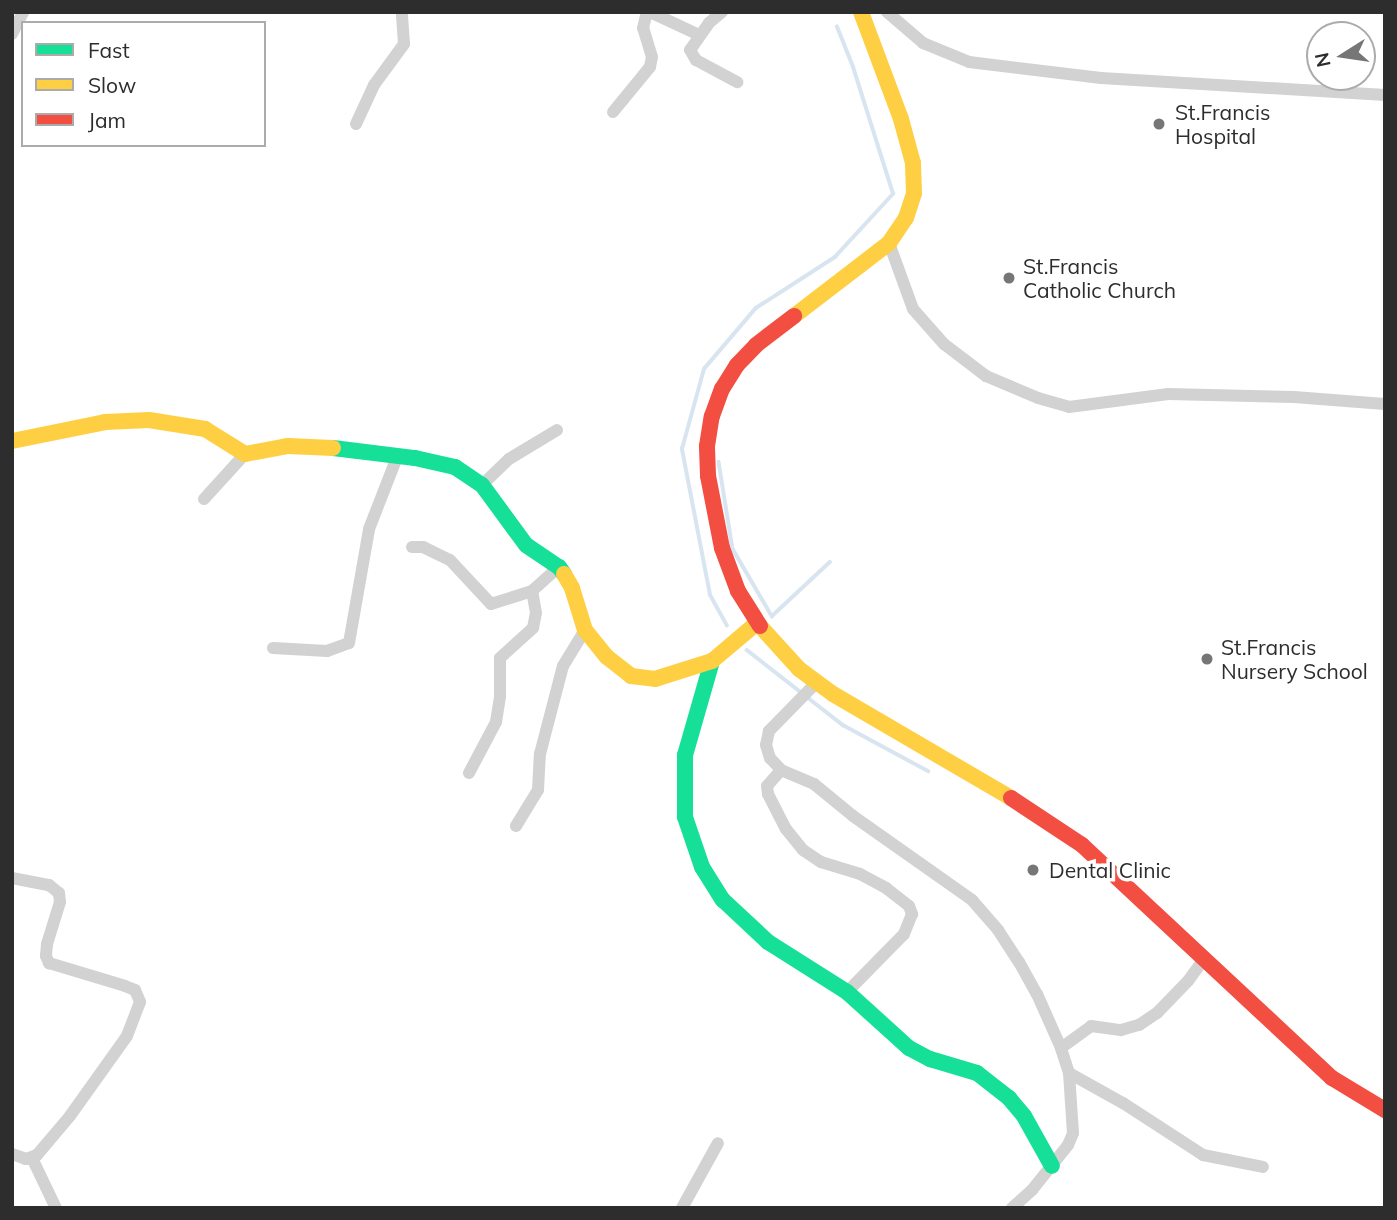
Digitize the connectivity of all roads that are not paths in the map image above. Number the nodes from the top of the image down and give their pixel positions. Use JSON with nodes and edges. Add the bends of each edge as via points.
{"nodes":[{"id":1,"x":23,"y":12,"type":"edge"},
{"id":2,"x":402,"y":12,"type":"edge"},
{"id":3,"x":649,"y":12,"type":"edge"},
{"id":4,"x":722,"y":12,"type":"edge"},
{"id":5,"x":861,"y":12,"type":"edge"},
{"id":6,"x":887,"y":12,"type":"edge"},
{"id":7,"x":12,"y":34,"type":"edge"},
{"id":8,"x":699,"y":35,"type":"junction"},
{"id":9,"x":737,"y":82,"type":"dead end"},
{"id":10,"x":1385,"y":95,"type":"edge"},
{"id":11,"x":613,"y":112,"type":"dead end"},
{"id":12,"x":356,"y":124,"type":"dead end"},
{"id":13,"x":889,"y":243,"type":"junction"},
{"id":14,"x":1385,"y":404,"type":"edge"},
{"id":15,"x":557,"y":430,"type":"dead end"},
{"id":16,"x":12,"y":441,"type":"edge"},
{"id":17,"x":245,"y":454,"type":"junction"},
{"id":18,"x":397,"y":457,"type":"junction"},
{"id":19,"x":482,"y":485,"type":"junction"},
{"id":20,"x":204,"y":499,"type":"dead end"},
{"id":21,"x":412,"y":547,"type":"dead end"},
{"id":22,"x":559,"y":567,"type":"junction"},
{"id":23,"x":532,"y":590,"type":"junction"},
{"id":24,"x":757,"y":623,"type":"junction"},
{"id":25,"x":585,"y":630,"type":"junction"},
{"id":26,"x":273,"y":649,"type":"dead end"},
{"id":27,"x":712,"y":661,"type":"junction"},
{"id":28,"x":817,"y":682,"type":"junction"},
{"id":29,"x":781,"y":770,"type":"junction"},
{"id":30,"x":468,"y":773,"type":"dead end"},
{"id":31,"x":516,"y":826,"type":"dead end"},
{"id":32,"x":12,"y":878,"type":"edge"},
{"id":33,"x":1205,"y":958,"type":"junction"},
{"id":34,"x":848,"y":992,"type":"junction"},
{"id":35,"x":1061,"y":1048,"type":"junction"},
{"id":36,"x":1069,"y":1073,"type":"junction"},
{"id":37,"x":1385,"y":1110,"type":"edge"},
{"id":38,"x":718,"y":1143,"type":"dead end"},
{"id":39,"x":12,"y":1154,"type":"edge"},
{"id":40,"x":32,"y":1158,"type":"junction"},
{"id":41,"x":1052,"y":1166,"type":"junction"},
{"id":42,"x":1263,"y":1167,"type":"dead end"},
{"id":43,"x":57,"y":1208,"type":"edge"},
{"id":44,"x":682,"y":1208,"type":"edge"},
{"id":45,"x":1012,"y":1208,"type":"edge"}],
"edges":[{"from":1,"to":7,"type":"street"},
{"from":2,"to":12,"type":"street","via":[[404,44],[374,85]]},
{"from":3,"to":8,"type":"street"},
{"from":3,"to":11,"type":"street","via":[[643,29],[652,57],[650,67]]},
{"from":4,"to":8,"type":"street"},
{"from":5,"to":13,"type":"street","via":[[913,163],[914,193],[906,218]]},
{"from":6,"to":10,"type":"street","via":[[923,43],[969,62],[1101,78]]},
{"from":8,"to":9,"type":"street","via":[[691,46],[696,60]]},
{"from":13,"to":14,"type":"street","via":[[913,309],[944,344],[986,376],[1038,398],[1069,407],[1168,394]]},
{"from":13,"to":24,"type":"street","via":[[756,345],[727,381],[712,416],[708,476],[722,548],[738,591]]},
{"from":15,"to":19,"type":"street","via":[[509,460]]},
{"from":16,"to":17,"type":"street","via":[[105,422],[149,420],[205,429]]},
{"from":17,"to":18,"type":"street","via":[[316,446]]},
{"from":17,"to":20,"type":"street"},
{"from":18,"to":19,"type":"street","via":[[454,467]]},
{"from":18,"to":26,"type":"street","via":[[369,529],[349,643],[327,651]]},
{"from":19,"to":22,"type":"street","via":[[517,537]]},
{"from":21,"to":23,"type":"street","via":[[450,560],[491,604]]},
{"from":22,"to":23,"type":"street"},
{"from":22,"to":25,"type":"street","via":[[572,588]]},
{"from":23,"to":30,"type":"street","via":[[533,628],[500,658],[496,722]]},
{"from":24,"to":27,"type":"street"},
{"from":24,"to":28,"type":"street"},
{"from":25,"to":27,"type":"street","via":[[607,657],[631,676],[655,679]]},
{"from":25,"to":31,"type":"street","via":[[563,666],[540,754],[538,790]]},
{"from":27,"to":34,"type":"street","via":[[685,755],[685,817],[702,867],[743,922]]},
{"from":28,"to":29,"type":"street","via":[[769,731],[767,752]]},
{"from":28,"to":33,"type":"street","via":[[1082,845]]},
{"from":29,"to":34,"type":"street","via":[[767,786],[768,794],[803,850],[886,888],[909,906],[912,914],[904,934]]},
{"from":29,"to":35,"type":"street","via":[[814,784],[972,900],[1031,981]]},
{"from":32,"to":40,"type":"street","via":[[49,885],[60,893],[47,944],[49,963],[135,990],[140,1002],[127,1036]]},
{"from":33,"to":35,"type":"street","via":[[1157,1013],[1139,1025],[1121,1030],[1091,1026]]},
{"from":33,"to":37,"type":"street","via":[[1332,1078]]},
{"from":34,"to":41,"type":"street","via":[[909,1048],[977,1073],[1009,1098]]},
{"from":35,"to":36,"type":"street"},
{"from":36,"to":41,"type":"street","via":[[1073,1133]]},
{"from":36,"to":42,"type":"street","via":[[1203,1155]]},
{"from":38,"to":44,"type":"street"},
{"from":39,"to":40,"type":"street"},
{"from":40,"to":43,"type":"street"},
{"from":41,"to":45,"type":"street"}]}
